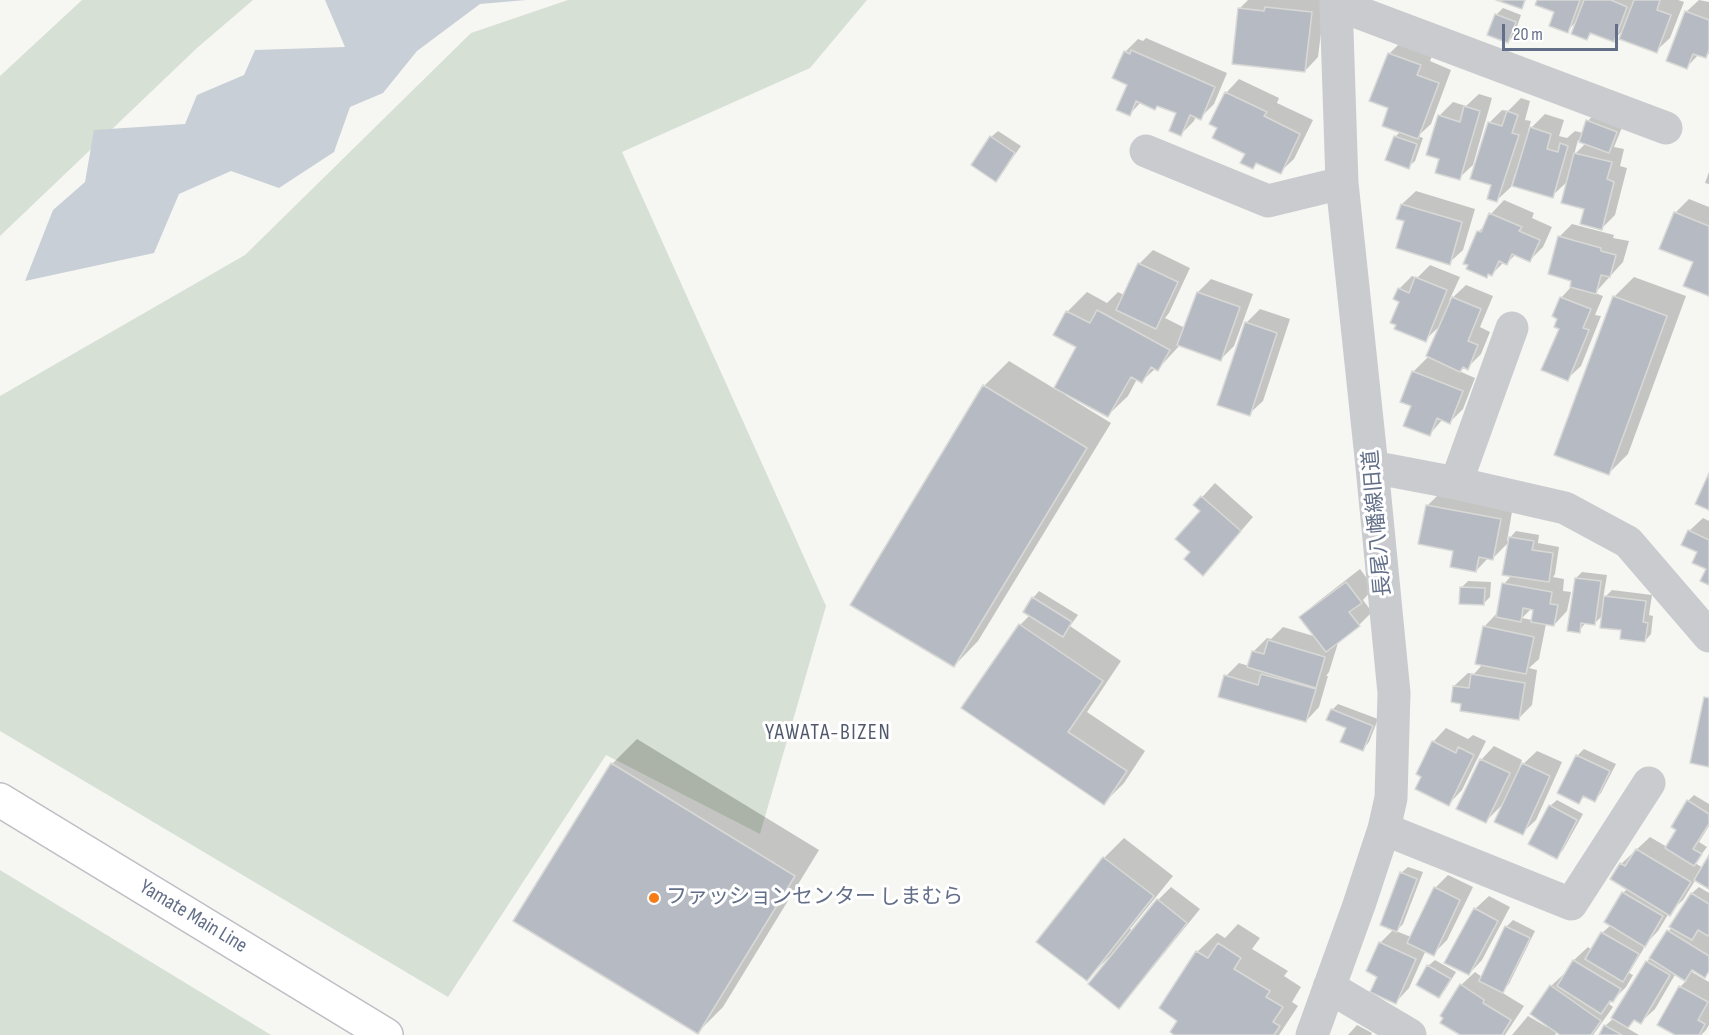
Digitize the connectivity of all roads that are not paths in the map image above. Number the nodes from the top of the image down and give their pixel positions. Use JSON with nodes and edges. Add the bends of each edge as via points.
{"nodes":[{"id":1,"x":1336,"y":2,"type":"edge"},
{"id":2,"x":1666,"y":128,"type":"dead end"},
{"id":3,"x":1146,"y":151,"type":"dead end"},
{"id":4,"x":1342,"y":183,"type":"junction"},
{"id":5,"x":1512,"y":328,"type":"dead end"},
{"id":6,"x":1372,"y":466,"type":"junction"},
{"id":7,"x":1456,"y":483,"type":"junction"},
{"id":8,"x":1709,"y":636,"type":"edge"},
{"id":9,"x":1649,"y":783,"type":"dead end"},
{"id":10,"x":0,"y":800,"type":"edge"},
{"id":11,"x":1384,"y":829,"type":"junction"},
{"id":12,"x":1329,"y":987,"type":"junction"},
{"id":13,"x":386,"y":1035,"type":"edge"},
{"id":14,"x":1312,"y":1035,"type":"edge"},
{"id":15,"x":1410,"y":1035,"type":"edge"}],
"edges":[{"from":1,"to":2,"type":"street"},
{"from":1,"to":4,"type":"street","name":"長尾八幡線旧道"},
{"from":3,"to":4,"type":"street","via":[[1268,201]]},
{"from":4,"to":6,"type":"street","name":"長尾八幡線旧道"},
{"from":5,"to":7,"type":"street"},
{"from":6,"to":7,"type":"street"},
{"from":6,"to":11,"type":"street","name":"長尾八幡線旧道","via":[[1394,693],[1391,798]]},
{"from":7,"to":8,"type":"street","via":[[1565,508],[1628,542]]},
{"from":9,"to":11,"type":"street","via":[[1571,904]]},
{"from":10,"to":13,"type":"main road","name":"Yamate Main Line"},
{"from":11,"to":12,"type":"street","name":"長尾八幡線旧道"},
{"from":12,"to":14,"type":"street","name":"長尾八幡線旧道"},
{"from":12,"to":15,"type":"street"}]}
